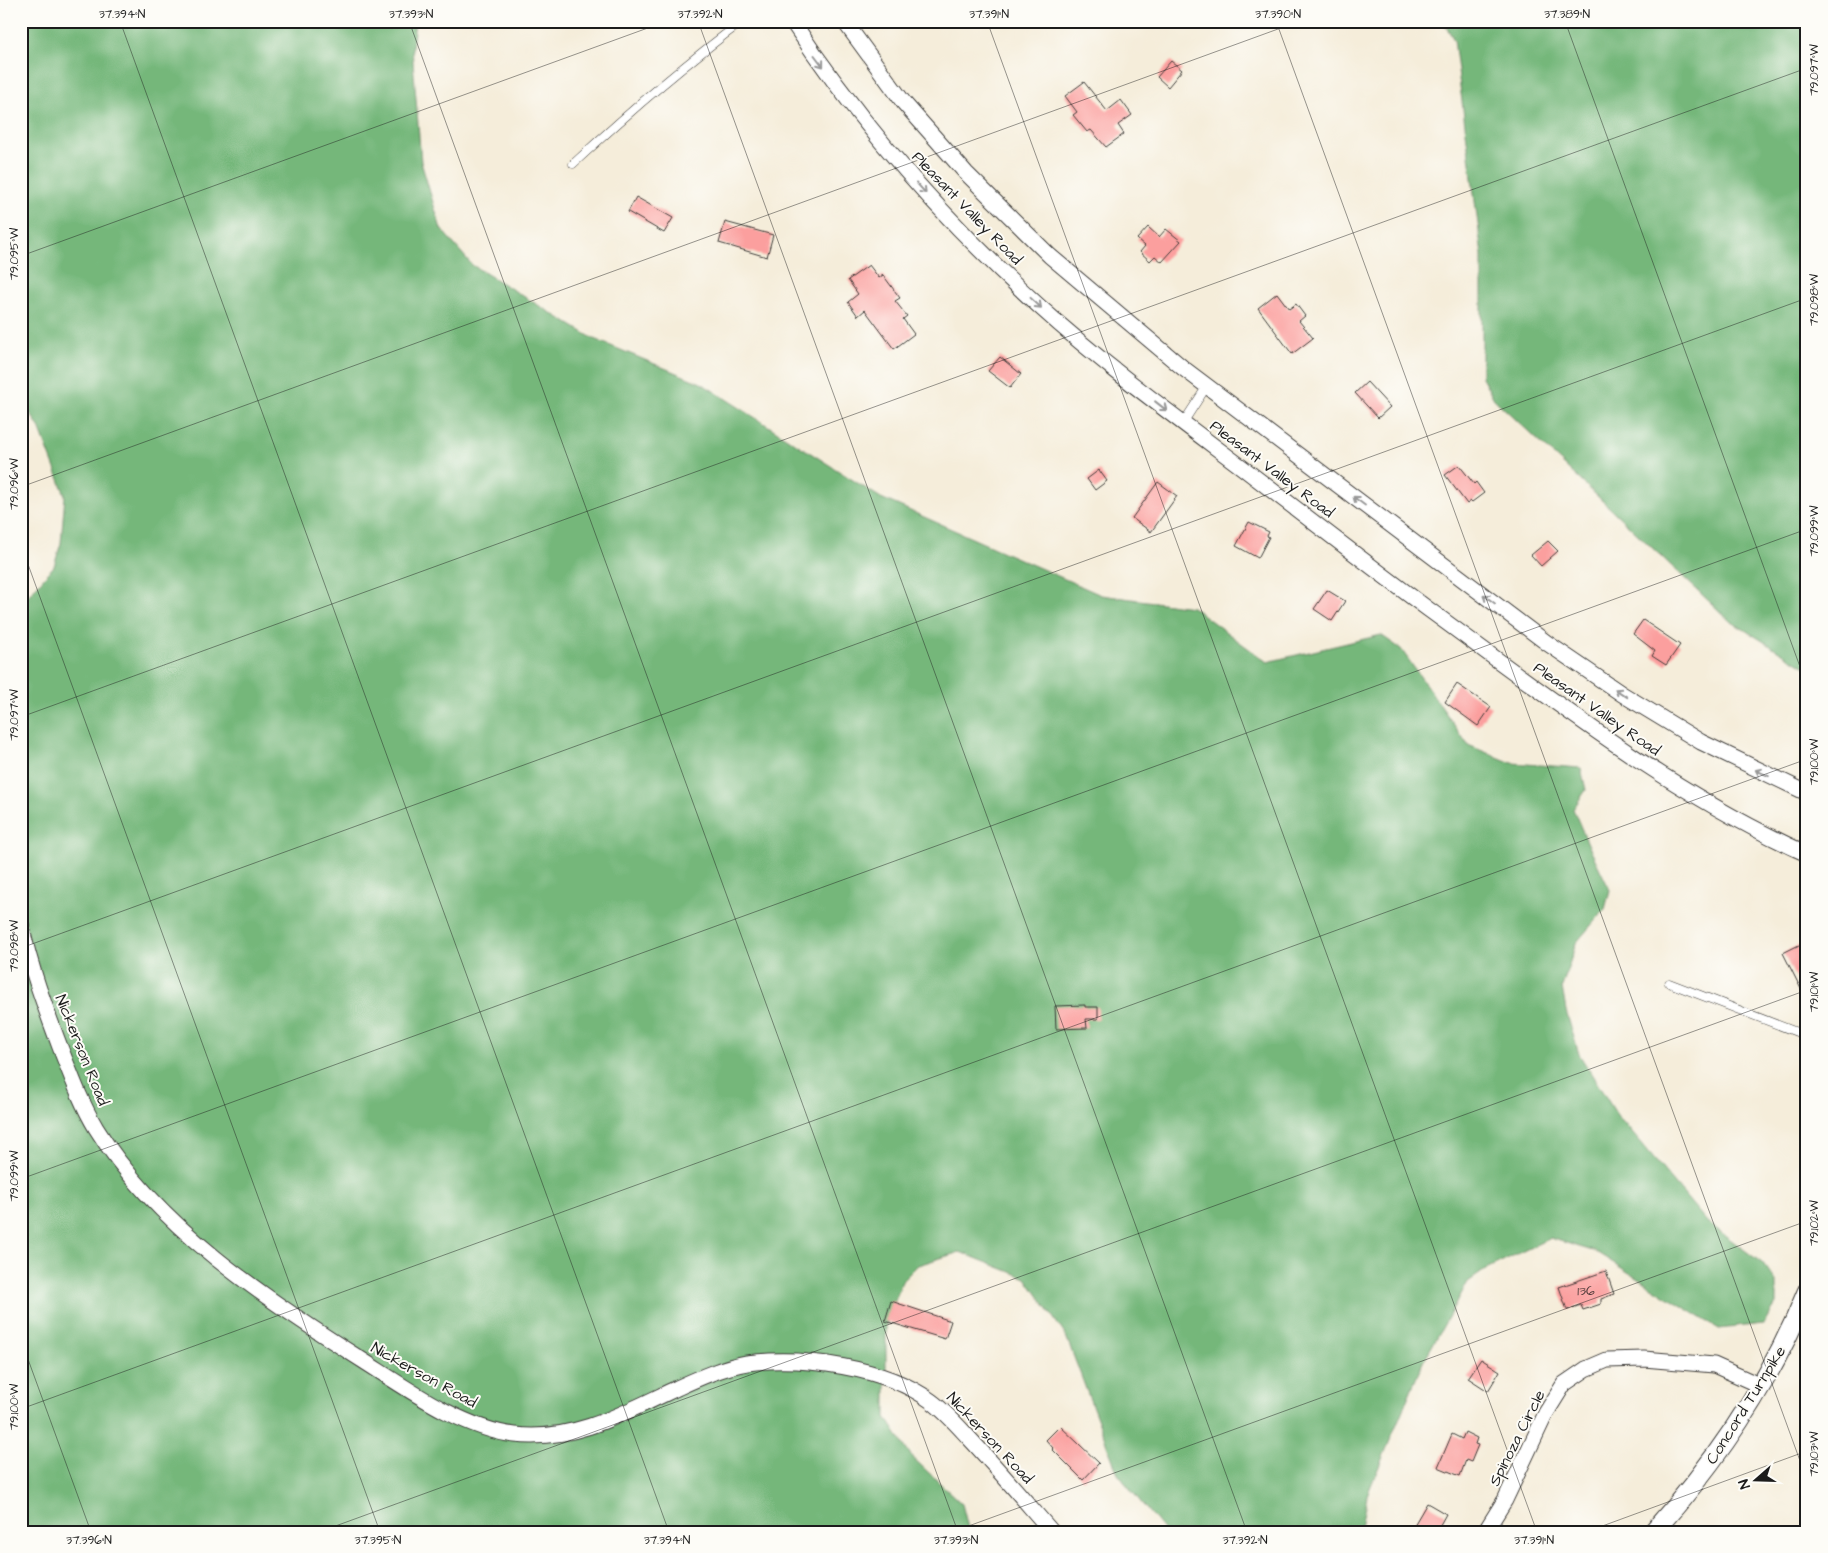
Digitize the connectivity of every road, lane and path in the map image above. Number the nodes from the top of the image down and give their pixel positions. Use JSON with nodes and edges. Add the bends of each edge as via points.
{"nodes":[{"id":1,"x":743,"y":21,"type":"edge"},
{"id":2,"x":792,"y":21,"type":"edge"},
{"id":3,"x":844,"y":21,"type":"edge"},
{"id":4,"x":573,"y":164,"type":"dead end"},
{"id":5,"x":1207,"y":386,"type":"junction"},
{"id":6,"x":1182,"y":422,"type":"junction"},
{"id":7,"x":1807,"y":793,"type":"edge"},
{"id":8,"x":1807,"y":854,"type":"edge"},
{"id":9,"x":21,"y":924,"type":"edge"},
{"id":10,"x":1669,"y":984,"type":"dead end"},
{"id":11,"x":1807,"y":1036,"type":"edge"},
{"id":12,"x":1807,"y":1292,"type":"edge"},
{"id":13,"x":1762,"y":1386,"type":"junction"},
{"id":14,"x":1052,"y":1532,"type":"edge"},
{"id":15,"x":1485,"y":1532,"type":"edge"},
{"id":16,"x":1653,"y":1532,"type":"edge"}],
"edges":[{"from":1,"to":4,"type":"lane","via":[[700,52]]},
{"from":2,"to":6,"type":"street","name":"Pleasant Valley Road","one_way":true,"via":[[865,122],[980,250],[1106,363]]},
{"from":3,"to":5,"type":"street","name":"Pleasant Valley Road","via":[[904,103],[966,173],[1050,256]]},
{"from":5,"to":6,"type":"lane"},
{"from":7,"to":5,"type":"street","name":"Pleasant Valley Road","one_way":true,"via":[[1701,742],[1546,643]]},
{"from":6,"to":8,"type":"street","name":"Pleasant Valley Road","via":[[1596,732],[1725,814]]},
{"from":9,"to":14,"type":"street","name":"Nickerson Road","via":[[37,987],[76,1088],[96,1128],[133,1178],[188,1234],[260,1292],[298,1320],[413,1392],[486,1428],[514,1435],[562,1434],[608,1420],[697,1379],[737,1366],[794,1362],[846,1366],[898,1382],[934,1402]]},
{"from":10,"to":11,"type":"lane"},
{"from":12,"to":13,"type":"street","name":"Concord Turnpike"},
{"from":13,"to":15,"type":"street","name":"Spinoza Circle","via":[[1705,1364],[1644,1359],[1607,1360],[1586,1368],[1564,1384],[1505,1500]]},
{"from":13,"to":16,"type":"street","name":"Concord Turnpike","via":[[1727,1441]]}]}
